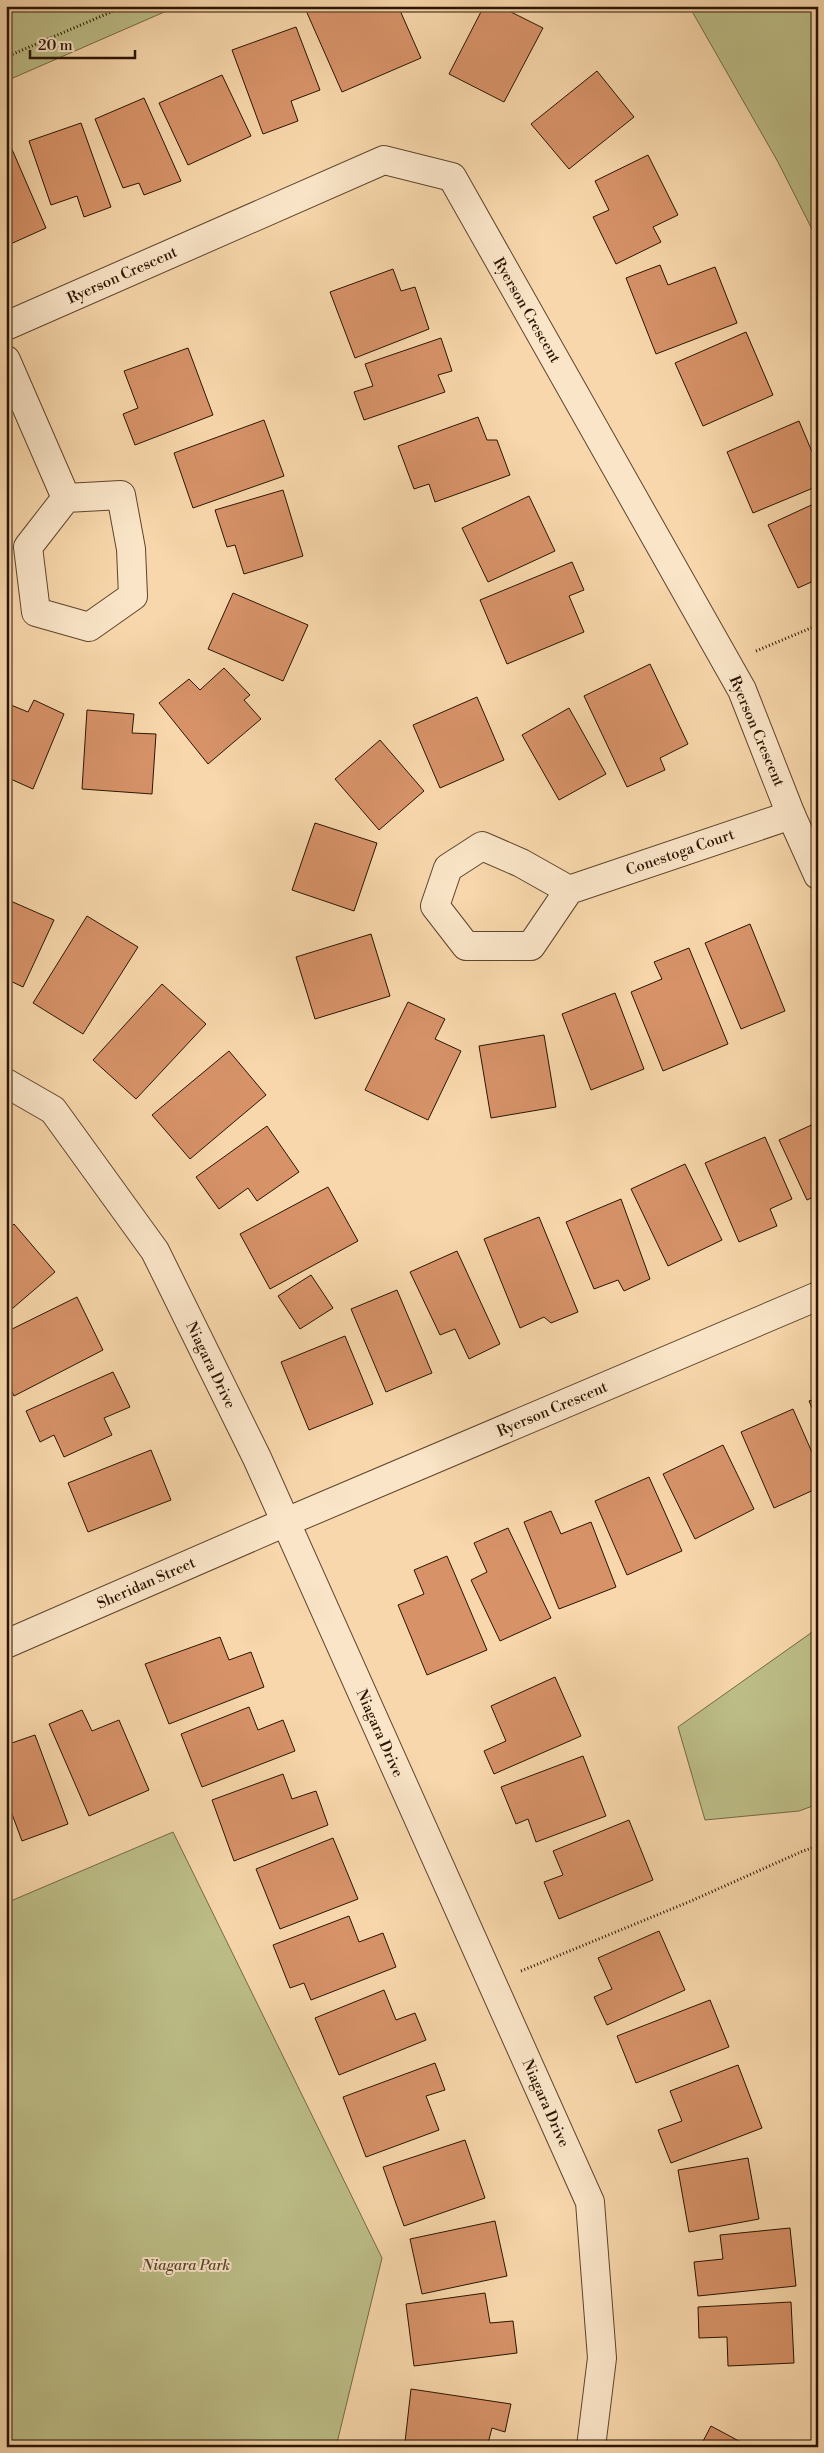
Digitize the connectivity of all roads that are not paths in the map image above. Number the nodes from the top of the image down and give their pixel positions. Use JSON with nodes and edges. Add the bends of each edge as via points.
{"nodes":[{"id":1,"x":6,"y":326,"type":"edge"},
{"id":2,"x":6,"y":360,"type":"edge"},
{"id":3,"x":66,"y":498,"type":"junction"},
{"id":4,"x":791,"y":815,"type":"junction"},
{"id":5,"x":818,"y":875,"type":"edge"},
{"id":6,"x":568,"y":890,"type":"junction"},
{"id":7,"x":6,"y":1083,"type":"edge"},
{"id":8,"x":818,"y":1296,"type":"edge"},
{"id":9,"x":286,"y":1522,"type":"junction"},
{"id":10,"x":6,"y":1644,"type":"edge"},
{"id":11,"x":592,"y":2447,"type":"edge"}],
"edges":[{"from":1,"to":4,"type":"street","name":"Ryerson Crescent","via":[[384,160],[452,177],[742,690]]},
{"from":2,"to":3,"type":"street"},
{"from":3,"to":3,"type":"street","via":[[121,495],[131,549],[133,596],[89,627],[36,612],[28,547]]},
{"from":4,"to":5,"type":"street","name":"Ryerson Crescent"},
{"from":4,"to":6,"type":"street","name":"Conestoga Court"},
{"from":6,"to":6,"type":"street","via":[[521,863],[482,846],[448,868],[435,906],[466,946],[531,946]]},
{"from":7,"to":9,"type":"street","name":"Niagara Drive","via":[[53,1110],[154,1251]]},
{"from":8,"to":9,"type":"street","name":"Ryerson Crescent"},
{"from":9,"to":10,"type":"street","name":"Sheridan Street"},
{"from":9,"to":11,"type":"street","name":"Niagara Drive","via":[[590,2202],[602,2358]]}]}
